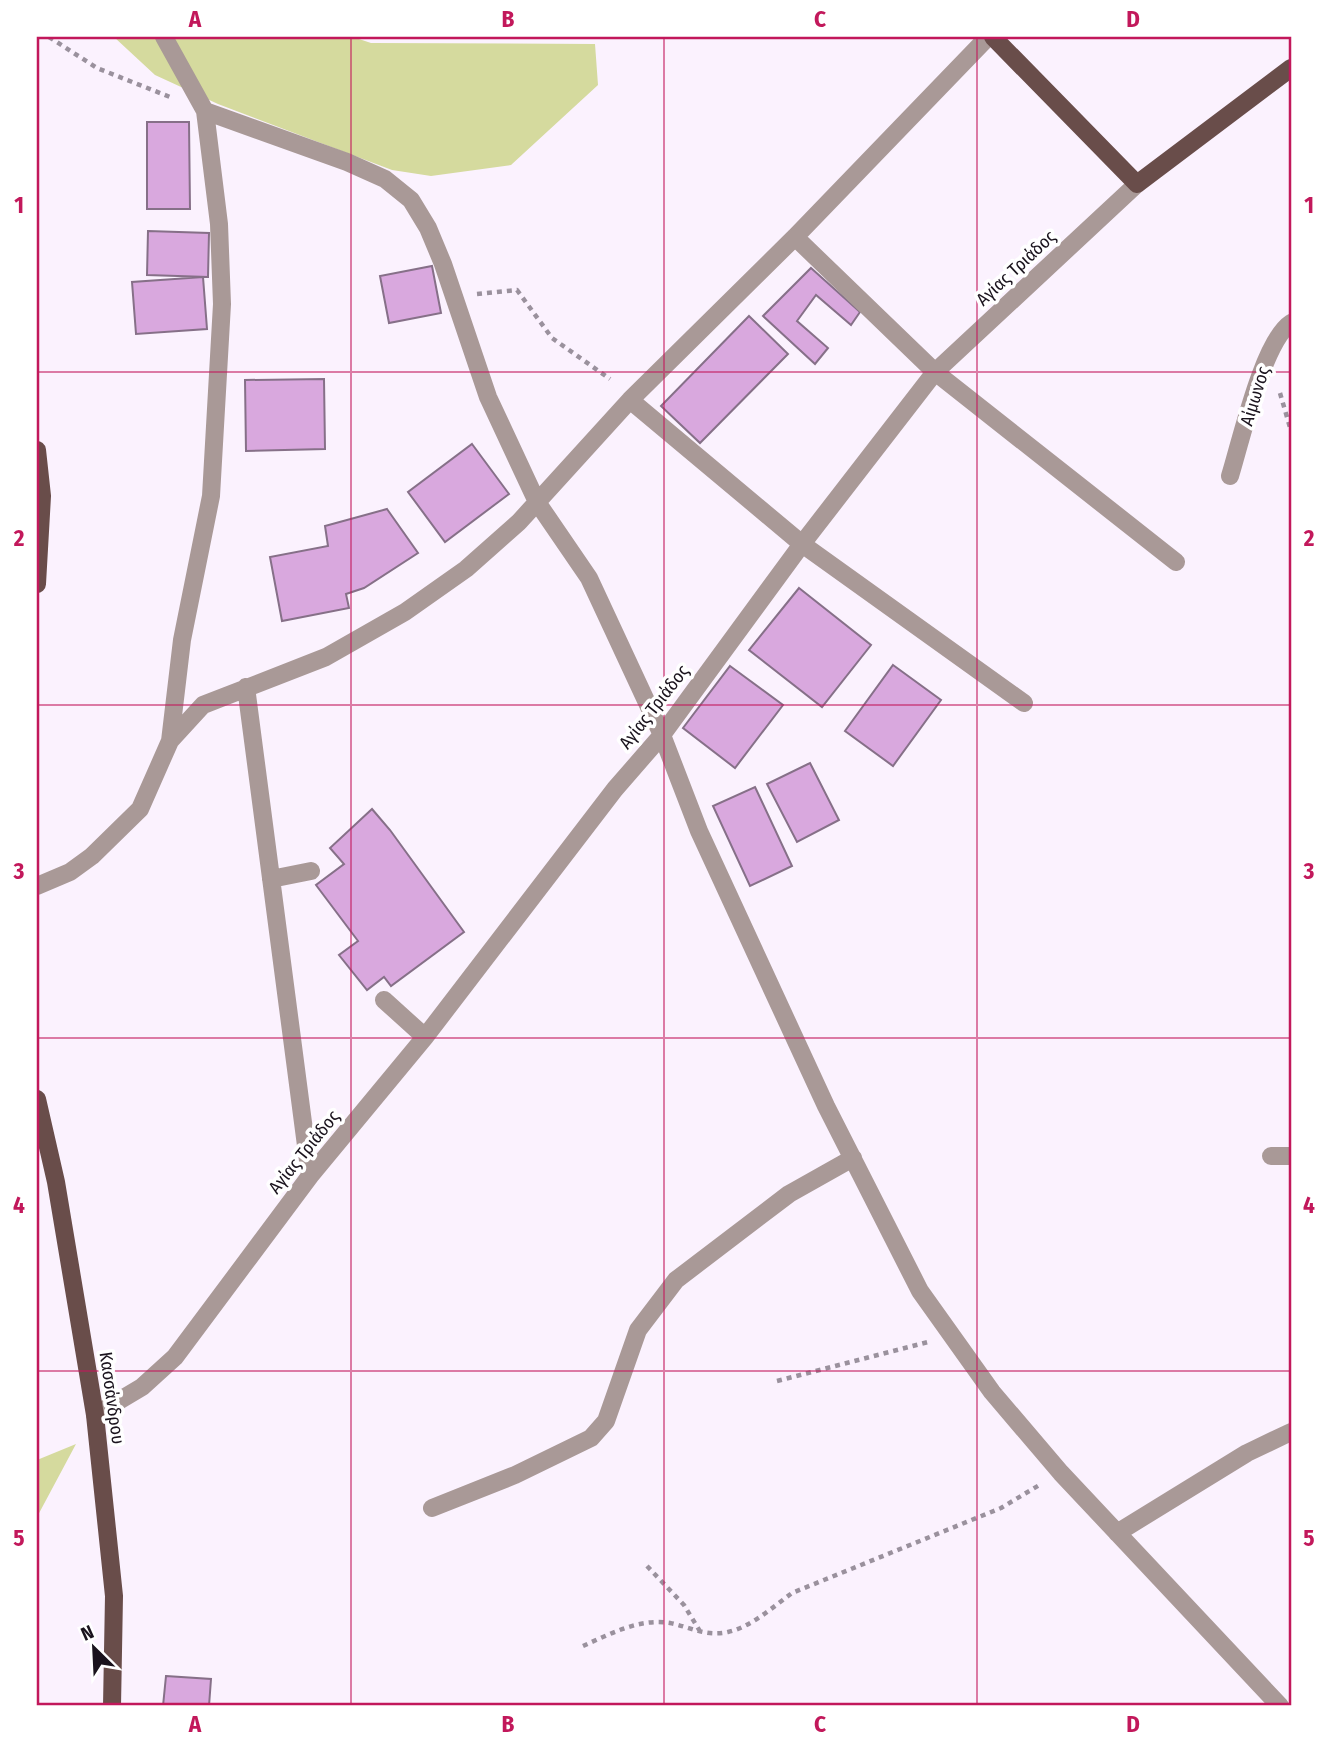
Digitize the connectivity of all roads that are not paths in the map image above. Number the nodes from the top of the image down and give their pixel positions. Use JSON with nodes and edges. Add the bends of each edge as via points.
{"nodes":[{"id":1,"x":164,"y":37,"type":"edge"},
{"id":2,"x":990,"y":37,"type":"edge"},
{"id":3,"x":1291,"y":68,"type":"edge"},
{"id":4,"x":205,"y":111,"type":"junction"},
{"id":5,"x":1137,"y":184,"type":"junction"},
{"id":6,"x":795,"y":237,"type":"junction"},
{"id":7,"x":1291,"y":323,"type":"edge"},
{"id":8,"x":935,"y":372,"type":"junction"},
{"id":9,"x":630,"y":400,"type":"junction"},
{"id":10,"x":37,"y":450,"type":"edge"},
{"id":11,"x":1230,"y":476,"type":"dead end"},
{"id":12,"x":537,"y":502,"type":"junction"},
{"id":13,"x":802,"y":544,"type":"junction"},
{"id":14,"x":1176,"y":562,"type":"dead end"},
{"id":15,"x":37,"y":584,"type":"edge"},
{"id":16,"x":246,"y":687,"type":"junction"},
{"id":17,"x":1024,"y":703,"type":"dead end"},
{"id":18,"x":663,"y":736,"type":"junction"},
{"id":19,"x":170,"y":741,"type":"junction"},
{"id":20,"x":311,"y":872,"type":"dead end"},
{"id":21,"x":271,"y":879,"type":"junction"},
{"id":22,"x":37,"y":886,"type":"edge"},
{"id":23,"x":384,"y":1000,"type":"dead end"},
{"id":24,"x":425,"y":1037,"type":"junction"},
{"id":25,"x":37,"y":1099,"type":"edge"},
{"id":26,"x":1271,"y":1156,"type":"dead end"},
{"id":27,"x":1291,"y":1156,"type":"edge"},
{"id":28,"x":853,"y":1158,"type":"junction"},
{"id":29,"x":310,"y":1176,"type":"junction"},
{"id":30,"x":95,"y":1415,"type":"junction"},
{"id":31,"x":1291,"y":1432,"type":"edge"},
{"id":32,"x":432,"y":1508,"type":"dead end"},
{"id":33,"x":1117,"y":1533,"type":"junction"},
{"id":34,"x":112,"y":1706,"type":"edge"},
{"id":35,"x":1280,"y":1706,"type":"edge"}],
"edges":[{"from":1,"to":4,"type":"street"},
{"from":2,"to":5,"type":"main road"},
{"from":2,"to":6,"type":"street"},
{"from":3,"to":5,"type":"main road","name":"Αγίας Τριάδος"},
{"from":4,"to":12,"type":"street","via":[[347,162],[385,179],[411,200],[428,228],[488,397]]},
{"from":4,"to":19,"type":"street","via":[[219,224],[219,403],[211,496],[181,640]]},
{"from":5,"to":8,"type":"street","name":"Αγίας Τριάδος"},
{"from":6,"to":8,"type":"street"},
{"from":6,"to":9,"type":"street"},
{"from":7,"to":11,"type":"street","name":"Αίμωνος","via":[[1269,352]]},
{"from":8,"to":13,"type":"street","name":"Αγίας Τριάδος"},
{"from":8,"to":14,"type":"street"},
{"from":9,"to":12,"type":"street"},
{"from":9,"to":13,"type":"street"},
{"from":10,"to":15,"type":"main road","via":[[42,496]]},
{"from":12,"to":16,"type":"street","via":[[466,569],[405,612],[326,657]]},
{"from":12,"to":18,"type":"street","via":[[589,578]]},
{"from":13,"to":17,"type":"street"},
{"from":13,"to":18,"type":"street","name":"Αγίας Τριάδος"},
{"from":16,"to":19,"type":"street","via":[[203,705]]},
{"from":16,"to":21,"type":"street"},
{"from":18,"to":24,"type":"street","name":"Αγίας Τριάδος","via":[[615,789]]},
{"from":18,"to":28,"type":"street","via":[[699,831]]},
{"from":19,"to":22,"type":"street","via":[[139,809],[114,837],[70,872]]},
{"from":20,"to":21,"type":"street"},
{"from":21,"to":29,"type":"street"},
{"from":23,"to":24,"type":"street"},
{"from":24,"to":29,"type":"street","name":"Αγίας Τριάδος"},
{"from":25,"to":30,"type":"main road","name":"Κασσάνδρου","via":[[56,1182]]},
{"from":26,"to":27,"type":"street"},
{"from":28,"to":32,"type":"street","via":[[789,1194],[676,1280],[638,1330],[606,1421],[591,1438]]},
{"from":28,"to":33,"type":"street","via":[[920,1291],[950,1336],[1061,1473]]},
{"from":29,"to":30,"type":"street","name":"Αγίας Τριάδος","via":[[175,1357],[142,1387]]},
{"from":30,"to":34,"type":"main road","name":"Κασσάνδρου","via":[[114,1597]]},
{"from":31,"to":33,"type":"street","via":[[1247,1453]]},
{"from":33,"to":35,"type":"street"}]}
